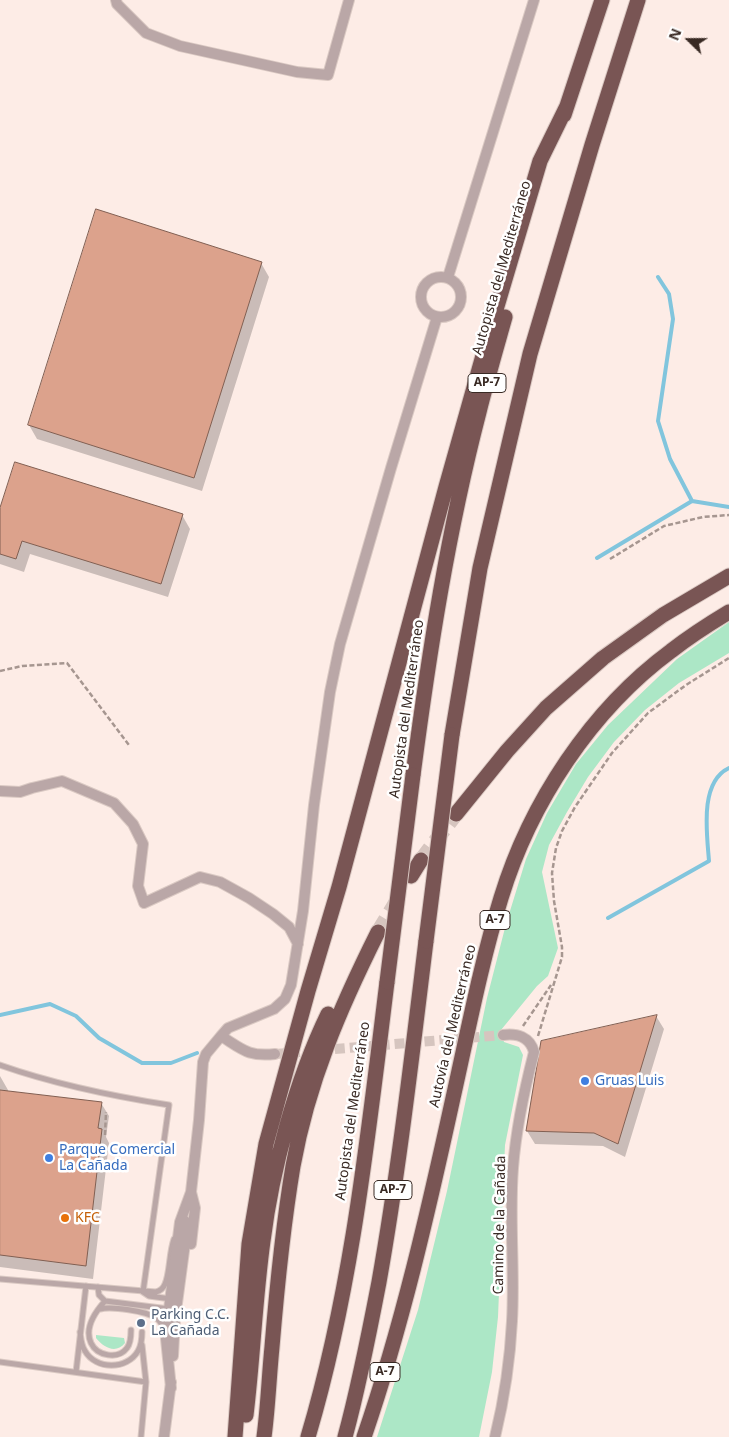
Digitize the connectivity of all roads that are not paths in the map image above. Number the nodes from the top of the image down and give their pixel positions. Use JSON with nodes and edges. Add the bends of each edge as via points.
{"nodes":[{"id":1,"x":116,"y":0,"type":"edge"},
{"id":2,"x":349,"y":0,"type":"edge"},
{"id":3,"x":534,"y":0,"type":"edge"},
{"id":4,"x":602,"y":0,"type":"edge"},
{"id":5,"x":638,"y":0,"type":"edge"},
{"id":6,"x":567,"y":106,"type":"junction"},
{"id":7,"x":448,"y":277,"type":"junction"},
{"id":8,"x":437,"y":317,"type":"junction"},
{"id":9,"x":729,"y":576,"type":"edge"},
{"id":10,"x":729,"y":612,"type":"edge"},
{"id":11,"x":0,"y":791,"type":"edge"},
{"id":12,"x":456,"y":814,"type":"tunnel mouth"},
{"id":13,"x":421,"y":860,"type":"tunnel mouth"},
{"id":14,"x":411,"y":876,"type":"dead end"},
{"id":15,"x":378,"y":932,"type":"tunnel mouth"},
{"id":16,"x":298,"y":944,"type":"junction"},
{"id":17,"x":351,"y":986,"type":"junction"},
{"id":18,"x":506,"y":1035,"type":"tunnel mouth"},
{"id":19,"x":221,"y":1036,"type":"junction"},
{"id":20,"x":275,"y":1054,"type":"tunnel mouth"},
{"id":21,"x":0,"y":1065,"type":"edge"},
{"id":22,"x":191,"y":1192,"type":"junction"},
{"id":23,"x":185,"y":1210,"type":"junction"},
{"id":24,"x":180,"y":1222,"type":"junction"},
{"id":25,"x":0,"y":1279,"type":"edge"},
{"id":26,"x":86,"y":1286,"type":"junction"},
{"id":27,"x":98,"y":1287,"type":"junction"},
{"id":28,"x":143,"y":1292,"type":"junction"},
{"id":29,"x":105,"y":1301,"type":"junction"},
{"id":30,"x":122,"y":1303,"type":"junction"},
{"id":31,"x":174,"y":1303,"type":"junction"},
{"id":32,"x":100,"y":1309,"type":"junction"},
{"id":33,"x":131,"y":1311,"type":"junction"},
{"id":34,"x":131,"y":1330,"type":"dead end"},
{"id":35,"x":80,"y":1332,"type":"junction"},
{"id":36,"x":142,"y":1332,"type":"dead end"},
{"id":37,"x":166,"y":1339,"type":"junction"},
{"id":38,"x":141,"y":1341,"type":"junction"},
{"id":39,"x":173,"y":1357,"type":"junction"},
{"id":40,"x":0,"y":1362,"type":"edge"},
{"id":41,"x":76,"y":1372,"type":"junction"},
{"id":42,"x":146,"y":1382,"type":"junction"},
{"id":43,"x":171,"y":1388,"type":"junction"},
{"id":44,"x":141,"y":1437,"type":"edge"},
{"id":45,"x":164,"y":1437,"type":"edge"},
{"id":46,"x":235,"y":1437,"type":"edge"},
{"id":47,"x":243,"y":1437,"type":"edge"},
{"id":48,"x":264,"y":1437,"type":"edge"},
{"id":49,"x":308,"y":1437,"type":"edge"},
{"id":50,"x":345,"y":1437,"type":"edge"},
{"id":51,"x":364,"y":1437,"type":"edge"},
{"id":52,"x":495,"y":1437,"type":"edge"}],
"edges":[{"from":1,"to":2,"type":"street","via":[[146,33],[180,46],[297,72],[328,75]]},
{"from":3,"to":7,"type":"street"},
{"from":4,"to":6,"type":"highway","name":"Autopista del Mediterráneo","number":"AP-7"},
{"from":5,"to":50,"type":"highway","number":"AP-7","bridge":true,"via":[[530,354],[480,568],[452,735],[387,1236],[364,1359]]},
{"from":6,"to":46,"type":"highway","via":[[540,161],[495,313],[340,887],[302,1009],[266,1144],[249,1244]]},
{"from":6,"to":49,"type":"highway","name":"Autopista del Mediterráneo","number":"AP-7","bridge":true,"via":[[478,413],[458,502],[426,682],[353,1234],[338,1318]]},
{"from":7,"to":8,"type":"street","via":[[457,284],[461,301],[450,315]]},
{"from":7,"to":8,"type":"street","via":[[437,277],[423,288],[421,300],[424,308]]},
{"from":8,"to":16,"type":"street","via":[[340,644],[314,805]]},
{"from":9,"to":12,"type":"highway","via":[[663,615],[596,664],[546,708]]},
{"from":10,"to":51,"type":"highway","name":"Autovía del Mediterráneo","number":"A-7","via":[[669,652],[607,710],[557,775],[520,846],[487,947],[405,1307]]},
{"from":11,"to":16,"type":"street","via":[[20,792],[62,781],[114,803],[133,824],[143,844],[138,886],[144,903],[200,877],[220,882],[273,914],[289,927]]},
{"from":13,"to":14,"type":"highway"},
{"from":15,"to":17,"type":"highway"},
{"from":16,"to":19,"type":"street","via":[[286,999],[274,1010],[228,1028]]},
{"from":17,"to":47,"type":"highway","via":[[327,1015],[318,1037],[296,1096],[272,1185],[263,1240]]},
{"from":17,"to":48,"type":"highway","via":[[308,1099],[293,1165],[275,1308]]},
{"from":18,"to":52,"type":"street","name":"Camino de la Cañada","via":[[524,1038],[534,1052],[515,1143],[512,1319],[508,1377]]},
{"from":19,"to":20,"type":"street","via":[[259,1056]]},
{"from":19,"to":22,"type":"street","via":[[203,1062]]},
{"from":21,"to":28,"type":"lane","via":[[118,1097],[169,1105]]},
{"from":22,"to":23,"type":"street"},
{"from":22,"to":39,"type":"street","via":[[194,1222],[178,1350]]},
{"from":23,"to":24,"type":"street"},
{"from":23,"to":31,"type":"street","via":[[186,1236]]},
{"from":24,"to":28,"type":"lane","via":[[171,1248],[165,1286],[156,1292]]},
{"from":24,"to":31,"type":"street"},
{"from":25,"to":26,"type":"lane"},
{"from":26,"to":27,"type":"lane"},
{"from":26,"to":35,"type":"lane"},
{"from":27,"to":28,"type":"lane"},
{"from":27,"to":29,"type":"lane","via":[[99,1295]]},
{"from":28,"to":31,"type":"lane"},
{"from":29,"to":30,"type":"lane"},
{"from":29,"to":32,"type":"lane"},
{"from":30,"to":31,"type":"lane"},
{"from":30,"to":33,"type":"lane"},
{"from":31,"to":37,"type":"street"},
{"from":31,"to":39,"type":"street"},
{"from":32,"to":33,"type":"lane"},
{"from":32,"to":34,"type":"lane","via":[[92,1319],[89,1338],[100,1352],[111,1355],[123,1352],[129,1346]]},
{"from":33,"to":37,"type":"lane","via":[[156,1318]]},
{"from":35,"to":38,"type":"lane","via":[[86,1353],[93,1360],[112,1365],[132,1359]]},
{"from":35,"to":41,"type":"lane"},
{"from":36,"to":38,"type":"lane"},
{"from":37,"to":43,"type":"street"},
{"from":38,"to":42,"type":"lane"},
{"from":39,"to":43,"type":"street"},
{"from":40,"to":41,"type":"lane"},
{"from":41,"to":42,"type":"lane"},
{"from":42,"to":44,"type":"lane"},
{"from":43,"to":45,"type":"street"}]}
